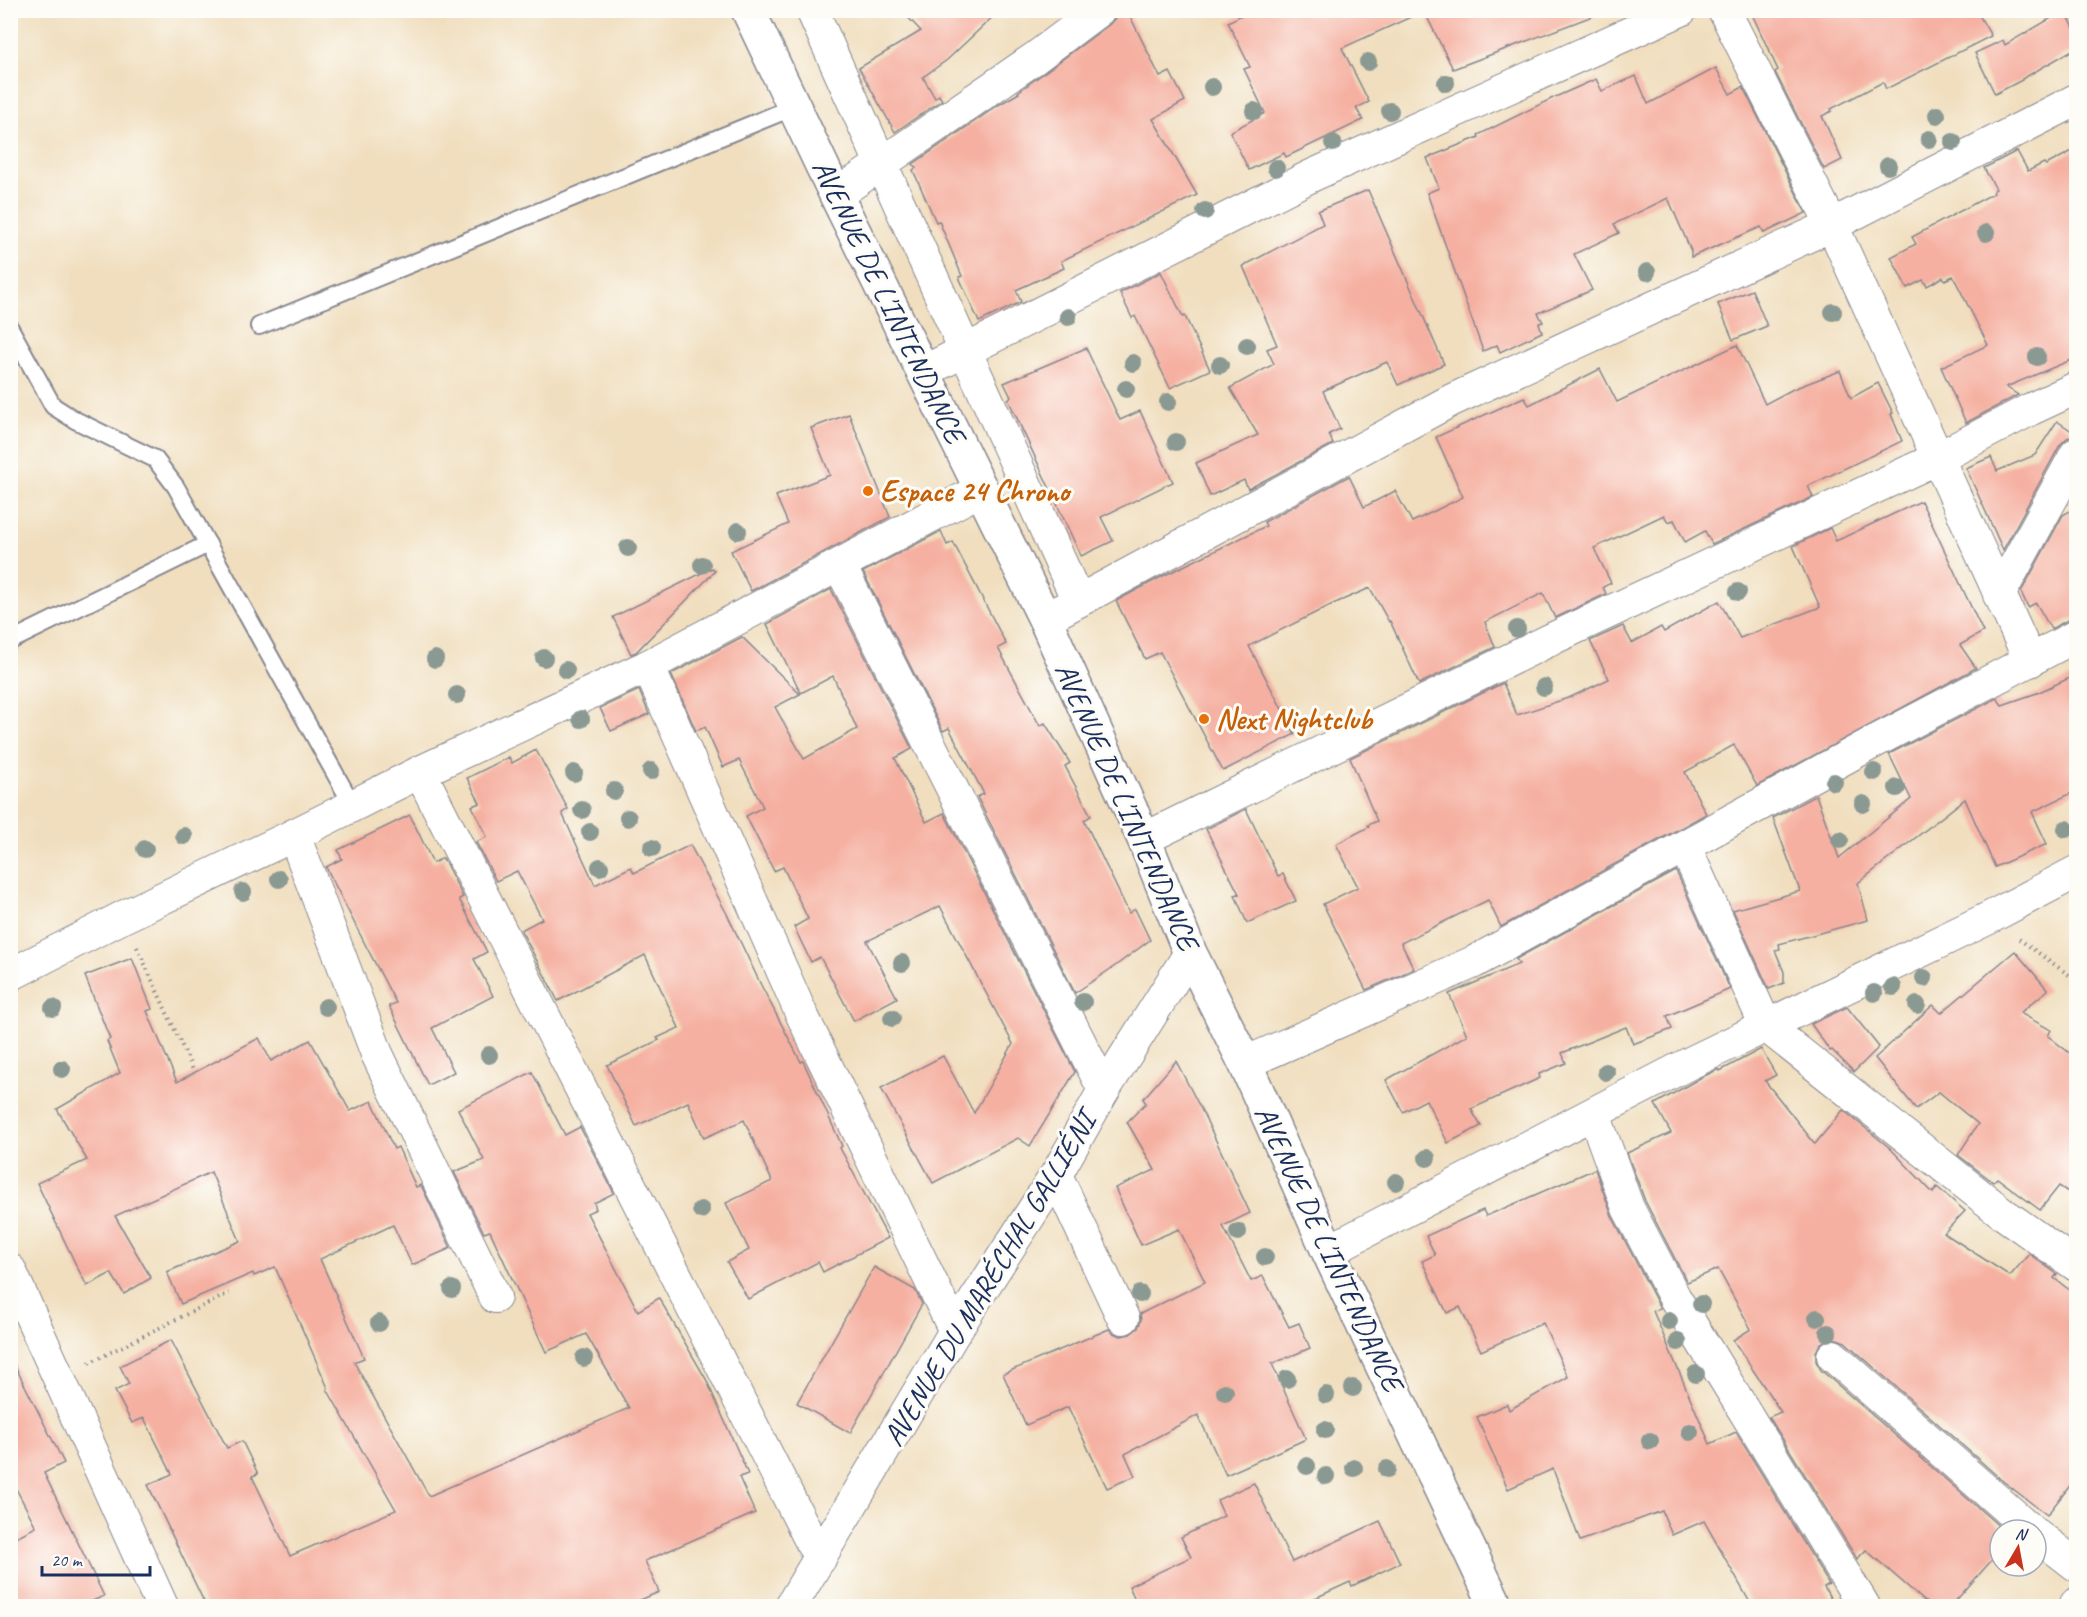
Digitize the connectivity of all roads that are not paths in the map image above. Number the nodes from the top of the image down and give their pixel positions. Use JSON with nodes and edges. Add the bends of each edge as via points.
{"nodes":[{"id":1,"x":748,"y":10,"type":"edge"},
{"id":2,"x":812,"y":10,"type":"edge"},
{"id":3,"x":1098,"y":10,"type":"edge"},
{"id":4,"x":1681,"y":10,"type":"edge"},
{"id":5,"x":1724,"y":10,"type":"edge"},
{"id":6,"x":2076,"y":100,"type":"edge"},
{"id":7,"x":794,"y":107,"type":"junction"},
{"id":8,"x":882,"y":164,"type":"junction"},
{"id":9,"x":836,"y":195,"type":"junction"},
{"id":10,"x":1832,"y":225,"type":"junction"},
{"id":11,"x":259,"y":326,"type":"dead end"},
{"id":12,"x":10,"y":327,"type":"edge"},
{"id":13,"x":966,"y":350,"type":"junction"},
{"id":14,"x":923,"y":372,"type":"junction"},
{"id":15,"x":2076,"y":388,"type":"edge"},
{"id":16,"x":2076,"y":454,"type":"edge"},
{"id":17,"x":1938,"y":458,"type":"junction"},
{"id":18,"x":982,"y":489,"type":"junction"},
{"id":19,"x":208,"y":544,"type":"junction"},
{"id":20,"x":840,"y":566,"type":"junction"},
{"id":21,"x":1999,"y":595,"type":"junction"},
{"id":22,"x":1078,"y":601,"type":"junction"},
{"id":23,"x":1045,"y":619,"type":"junction"},
{"id":24,"x":2076,"y":636,"type":"edge"},
{"id":25,"x":10,"y":641,"type":"edge"},
{"id":26,"x":2030,"y":661,"type":"junction"},
{"id":27,"x":648,"y":666,"type":"junction"},
{"id":28,"x":420,"y":772,"type":"junction"},
{"id":29,"x":353,"y":806,"type":"junction"},
{"id":30,"x":294,"y":836,"type":"junction"},
{"id":31,"x":1144,"y":839,"type":"junction"},
{"id":32,"x":1685,"y":847,"type":"junction"},
{"id":33,"x":2076,"y":872,"type":"edge"},
{"id":34,"x":1190,"y":953,"type":"junction"},
{"id":35,"x":10,"y":975,"type":"edge"},
{"id":36,"x":1766,"y":1026,"type":"junction"},
{"id":37,"x":1245,"y":1063,"type":"junction"},
{"id":38,"x":1104,"y":1090,"type":"junction"},
{"id":39,"x":1594,"y":1114,"type":"junction"},
{"id":40,"x":1056,"y":1175,"type":"junction"},
{"id":41,"x":1328,"y":1251,"type":"junction"},
{"id":42,"x":2076,"y":1265,"type":"edge"},
{"id":43,"x":10,"y":1270,"type":"edge"},
{"id":44,"x":495,"y":1297,"type":"dead end"},
{"id":45,"x":1122,"y":1318,"type":"dead end"},
{"id":46,"x":955,"y":1331,"type":"junction"},
{"id":47,"x":1833,"y":1356,"type":"dead end"},
{"id":48,"x":2017,"y":1518,"type":"edge"},
{"id":49,"x":2048,"y":1543,"type":"edge"},
{"id":50,"x":819,"y":1559,"type":"junction"},
{"id":51,"x":2076,"y":1565,"type":"edge"},
{"id":52,"x":162,"y":1606,"type":"edge"},
{"id":53,"x":790,"y":1606,"type":"edge"},
{"id":54,"x":1496,"y":1606,"type":"edge"},
{"id":55,"x":1864,"y":1606,"type":"edge"}],
"edges":[{"from":1,"to":7,"type":"main road","name":"AVENUE DE L'INTENDANCE"},
{"from":2,"to":8,"type":"street"},
{"from":3,"to":8,"type":"street"},
{"from":4,"to":13,"type":"street","via":[[1311,176]]},
{"from":5,"to":10,"type":"street"},
{"from":6,"to":10,"type":"street"},
{"from":7,"to":9,"type":"main road","name":"AVENUE DE L'INTENDANCE"},
{"from":7,"to":11,"type":"lane"},
{"from":8,"to":9,"type":"street"},
{"from":8,"to":13,"type":"street"},
{"from":9,"to":14,"type":"main road","name":"AVENUE DE L'INTENDANCE"},
{"from":10,"to":17,"type":"street"},
{"from":10,"to":22,"type":"street","via":[[1452,400]]},
{"from":12,"to":19,"type":"lane","via":[[54,406],[155,459],[176,487]]},
{"from":13,"to":14,"type":"street"},
{"from":13,"to":22,"type":"street"},
{"from":14,"to":18,"type":"main road","name":"AVENUE DE L'INTENDANCE"},
{"from":15,"to":17,"type":"street"},
{"from":16,"to":21,"type":"street"},
{"from":17,"to":21,"type":"street"},
{"from":17,"to":31,"type":"street","via":[[1556,637]]},
{"from":18,"to":20,"type":"street"},
{"from":18,"to":23,"type":"main road","name":"AVENUE DE L'INTENDANCE"},
{"from":19,"to":25,"type":"lane"},
{"from":19,"to":29,"type":"lane"},
{"from":20,"to":27,"type":"street"},
{"from":20,"to":38,"type":"street"},
{"from":21,"to":26,"type":"street"},
{"from":22,"to":23,"type":"street"},
{"from":23,"to":31,"type":"main road","name":"AVENUE DE L'INTENDANCE"},
{"from":24,"to":26,"type":"street"},
{"from":26,"to":32,"type":"street"},
{"from":27,"to":28,"type":"street"},
{"from":27,"to":46,"type":"street","via":[[800,1011]]},
{"from":28,"to":29,"type":"street"},
{"from":28,"to":50,"type":"street"},
{"from":29,"to":30,"type":"street"},
{"from":30,"to":35,"type":"street"},
{"from":30,"to":44,"type":"street","via":[[377,1054]]},
{"from":31,"to":34,"type":"main road","name":"AVENUE DE L'INTENDANCE"},
{"from":32,"to":36,"type":"street"},
{"from":32,"to":37,"type":"street","via":[[1474,962]]},
{"from":33,"to":36,"type":"street"},
{"from":34,"to":37,"type":"main road","name":"AVENUE DE L'INTENDANCE"},
{"from":34,"to":38,"type":"street","name":"AVENUE DU MARÉCHAL GALLIÉNI"},
{"from":36,"to":39,"type":"street"},
{"from":36,"to":42,"type":"street","via":[[2005,1215]]},
{"from":37,"to":41,"type":"main road","name":"AVENUE DE L'INTENDANCE"},
{"from":38,"to":40,"type":"street","name":"AVENUE DU MARÉCHAL GALLIÉNI"},
{"from":39,"to":41,"type":"street"},
{"from":39,"to":55,"type":"street","via":[[1628,1208],[1674,1298]]},
{"from":40,"to":45,"type":"street"},
{"from":40,"to":46,"type":"street","name":"AVENUE DU MARÉCHAL GALLIÉNI"},
{"from":41,"to":54,"type":"main road","name":"AVENUE DE L'INTENDANCE"},
{"from":43,"to":52,"type":"street"},
{"from":46,"to":50,"type":"street","name":"AVENUE DU MARÉCHAL GALLIÉNI"},
{"from":47,"to":48,"type":"street"},
{"from":49,"to":51,"type":"street"},
{"from":50,"to":53,"type":"street","name":"AVENUE DU MARÉCHAL GALLIÉNI"}]}
